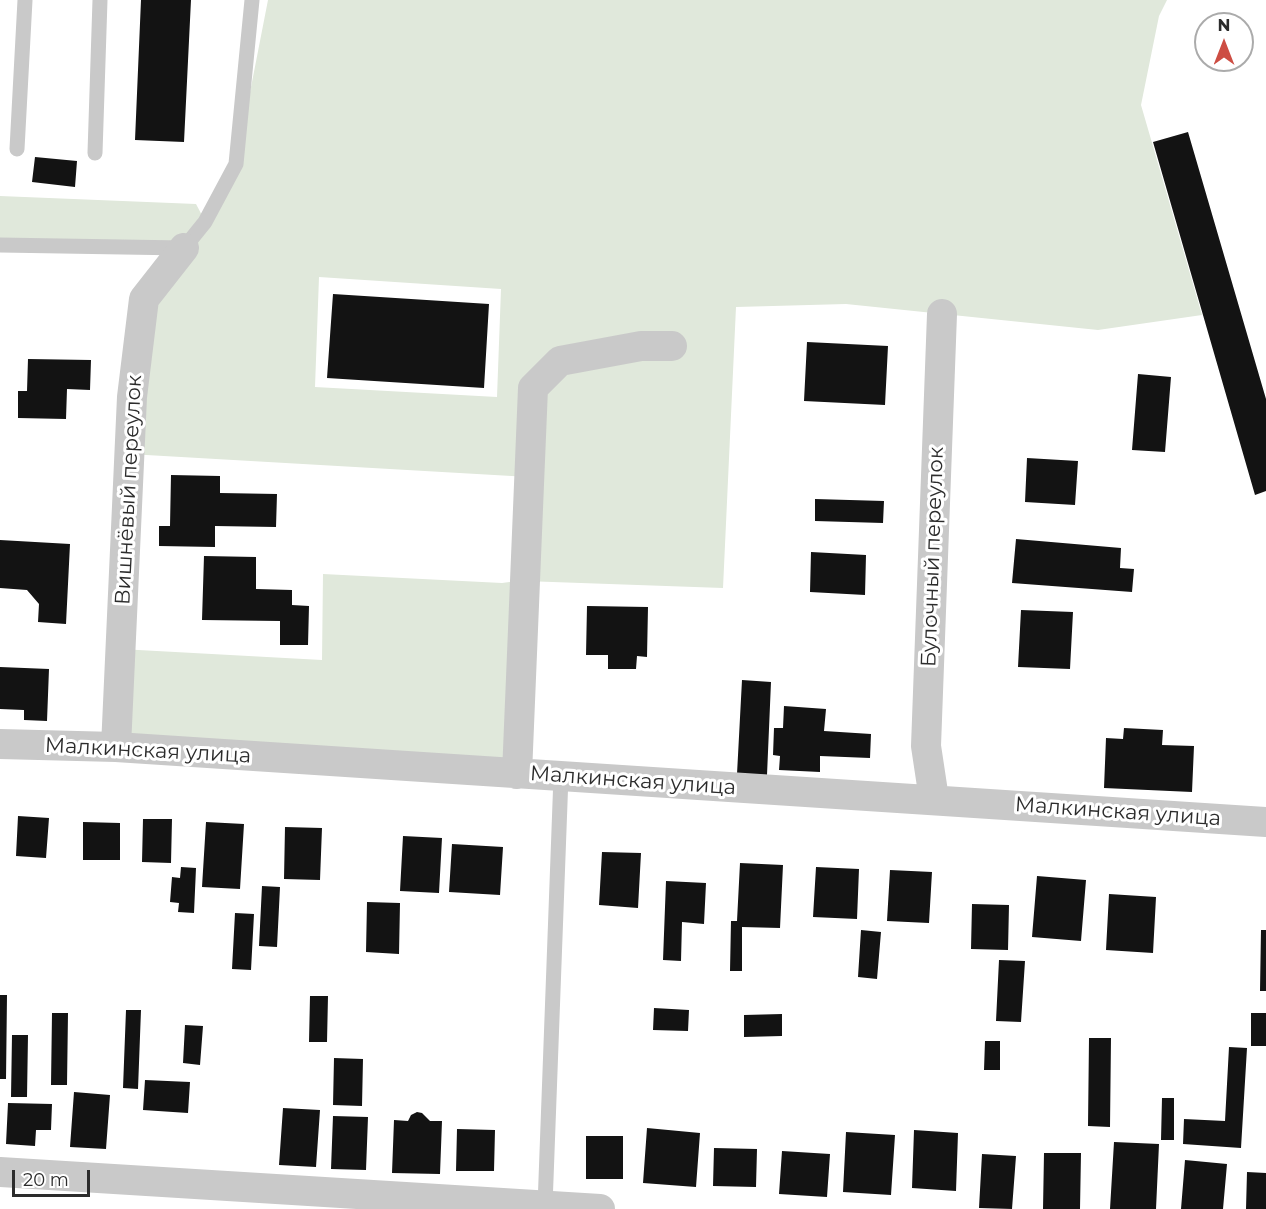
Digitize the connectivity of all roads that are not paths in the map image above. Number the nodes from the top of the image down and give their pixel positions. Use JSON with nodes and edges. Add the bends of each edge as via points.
{"nodes":[{"id":1,"x":25,"y":0,"type":"edge"},
{"id":2,"x":100,"y":0,"type":"edge"},
{"id":3,"x":252,"y":0,"type":"edge"},
{"id":4,"x":17,"y":149,"type":"dead end"},
{"id":5,"x":95,"y":153,"type":"dead end"},
{"id":6,"x":0,"y":245,"type":"edge"},
{"id":7,"x":184,"y":248,"type":"junction"},
{"id":8,"x":942,"y":314,"type":"dead end"},
{"id":9,"x":672,"y":346,"type":"dead end"},
{"id":10,"x":0,"y":744,"type":"edge"},
{"id":11,"x":116,"y":747,"type":"junction"},
{"id":12,"x":517,"y":774,"type":"junction"},
{"id":13,"x":561,"y":776,"type":"junction"},
{"id":14,"x":934,"y":799,"type":"junction"},
{"id":15,"x":1266,"y":822,"type":"edge"},
{"id":16,"x":0,"y":1172,"type":"edge"},
{"id":17,"x":545,"y":1206,"type":"junction"},
{"id":18,"x":600,"y":1209,"type":"edge"}],
"edges":[{"from":1,"to":4,"type":"lane"},
{"from":2,"to":5,"type":"lane"},
{"from":3,"to":7,"type":"lane","via":[[236,164],[205,222]]},
{"from":6,"to":7,"type":"lane"},
{"from":7,"to":11,"type":"street","name":"Вишнёвый переулок","via":[[144,299],[132,397]]},
{"from":8,"to":14,"type":"street","name":"Булочный переулок","via":[[927,746]]},
{"from":9,"to":12,"type":"street","via":[[641,346],[560,361],[533,388]]},
{"from":10,"to":11,"type":"street","name":"Малкинская улица"},
{"from":11,"to":12,"type":"street","name":"Малкинская улица"},
{"from":12,"to":13,"type":"street","name":"Малкинская улица"},
{"from":13,"to":14,"type":"street","name":"Малкинская улица"},
{"from":13,"to":17,"type":"lane"},
{"from":14,"to":15,"type":"street","name":"Малкинская улица"},
{"from":16,"to":17,"type":"street"},
{"from":17,"to":18,"type":"street"}]}
